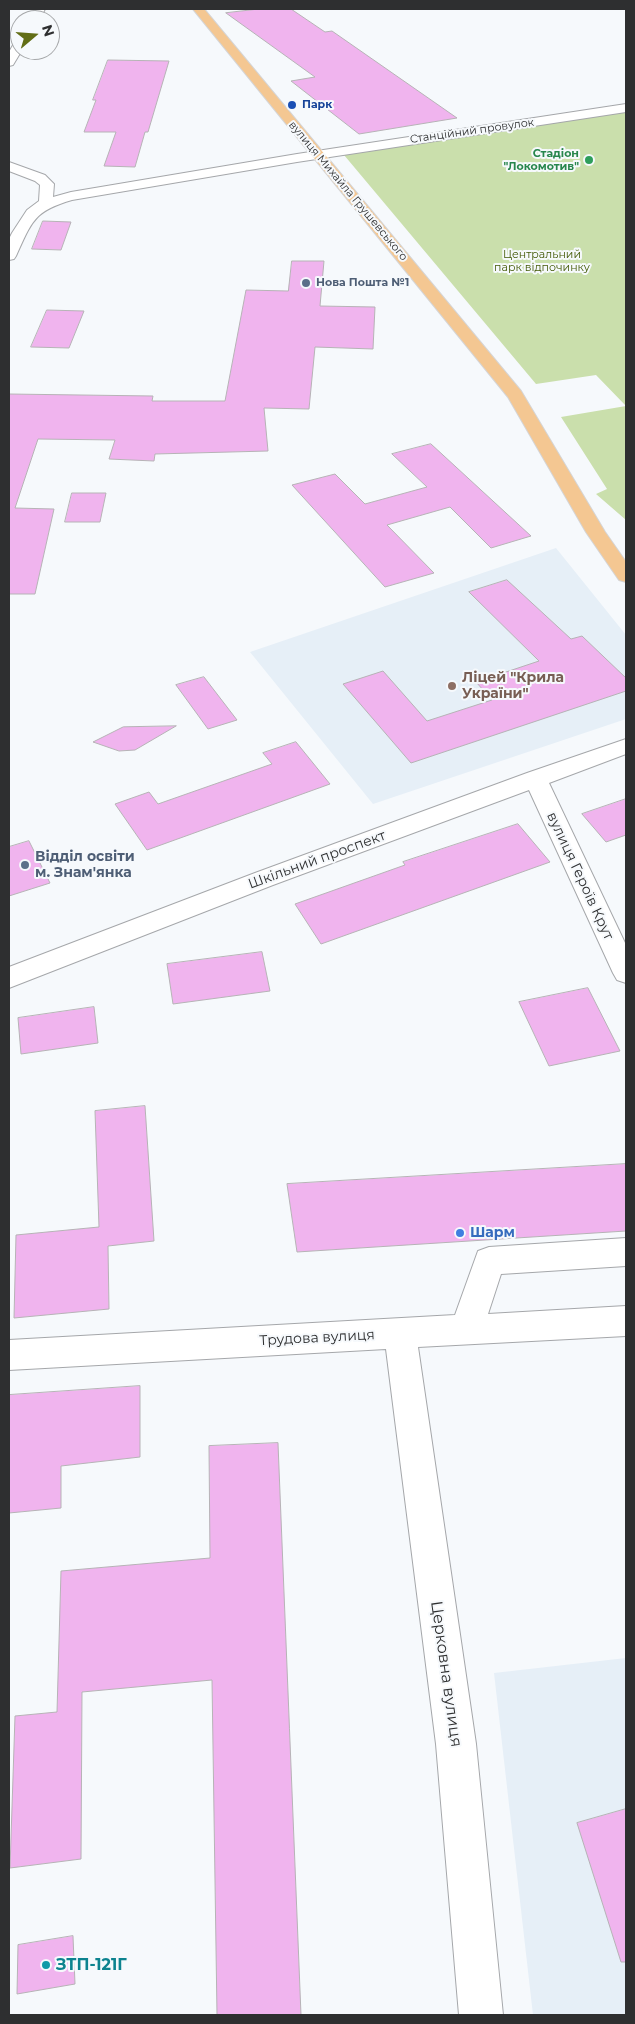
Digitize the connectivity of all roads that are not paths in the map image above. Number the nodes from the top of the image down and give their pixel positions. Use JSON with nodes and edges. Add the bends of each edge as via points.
{"nodes":[{"id":1,"x":198,"y":9,"type":"edge"},
{"id":2,"x":626,"y":108,"type":"edge"},
{"id":3,"x":318,"y":154,"type":"junction"},
{"id":4,"x":9,"y":166,"type":"edge"},
{"id":5,"x":46,"y":203,"type":"junction"},
{"id":6,"x":9,"y":256,"type":"edge"},
{"id":7,"x":626,"y":576,"type":"edge"},
{"id":8,"x":626,"y":746,"type":"edge"},
{"id":9,"x":535,"y":778,"type":"junction"},
{"id":10,"x":626,"y":973,"type":"edge"},
{"id":11,"x":9,"y":978,"type":"edge"},
{"id":12,"x":626,"y":1252,"type":"edge"},
{"id":13,"x":626,"y":1321,"type":"edge"},
{"id":14,"x":467,"y":1330,"type":"junction"},
{"id":15,"x":400,"y":1333,"type":"junction"},
{"id":16,"x":9,"y":1355,"type":"edge"},
{"id":17,"x":481,"y":2015,"type":"edge"}],
"edges":[{"from":1,"to":3,"type":"main road","name":"вулиця Михайла Грушевського"},
{"from":2,"to":3,"type":"street","name":"Станційний провулок"},
{"from":3,"to":5,"type":"street","name":"Станційний провулок"},
{"from":3,"to":7,"type":"main road","name":"вулиця Михайла Грушевського","via":[[515,395],[593,531]]},
{"from":4,"to":5,"type":"street","via":[[47,184]]},
{"from":5,"to":6,"type":"street","via":[[29,214]]},
{"from":8,"to":9,"type":"street","name":"Шкільний проспект"},
{"from":9,"to":10,"type":"street","name":"вулиця Героїв Крут"},
{"from":9,"to":11,"type":"street","name":"Шкільний проспект"},
{"from":12,"to":14,"type":"street","via":[[489,1261]]},
{"from":13,"to":14,"type":"street","name":"Трудова вулиця"},
{"from":14,"to":15,"type":"street","name":"Трудова вулиця"},
{"from":15,"to":16,"type":"street","name":"Трудова вулиця"},
{"from":15,"to":17,"type":"street","name":"Церковна вулиця","via":[[456,1744]]}]}
